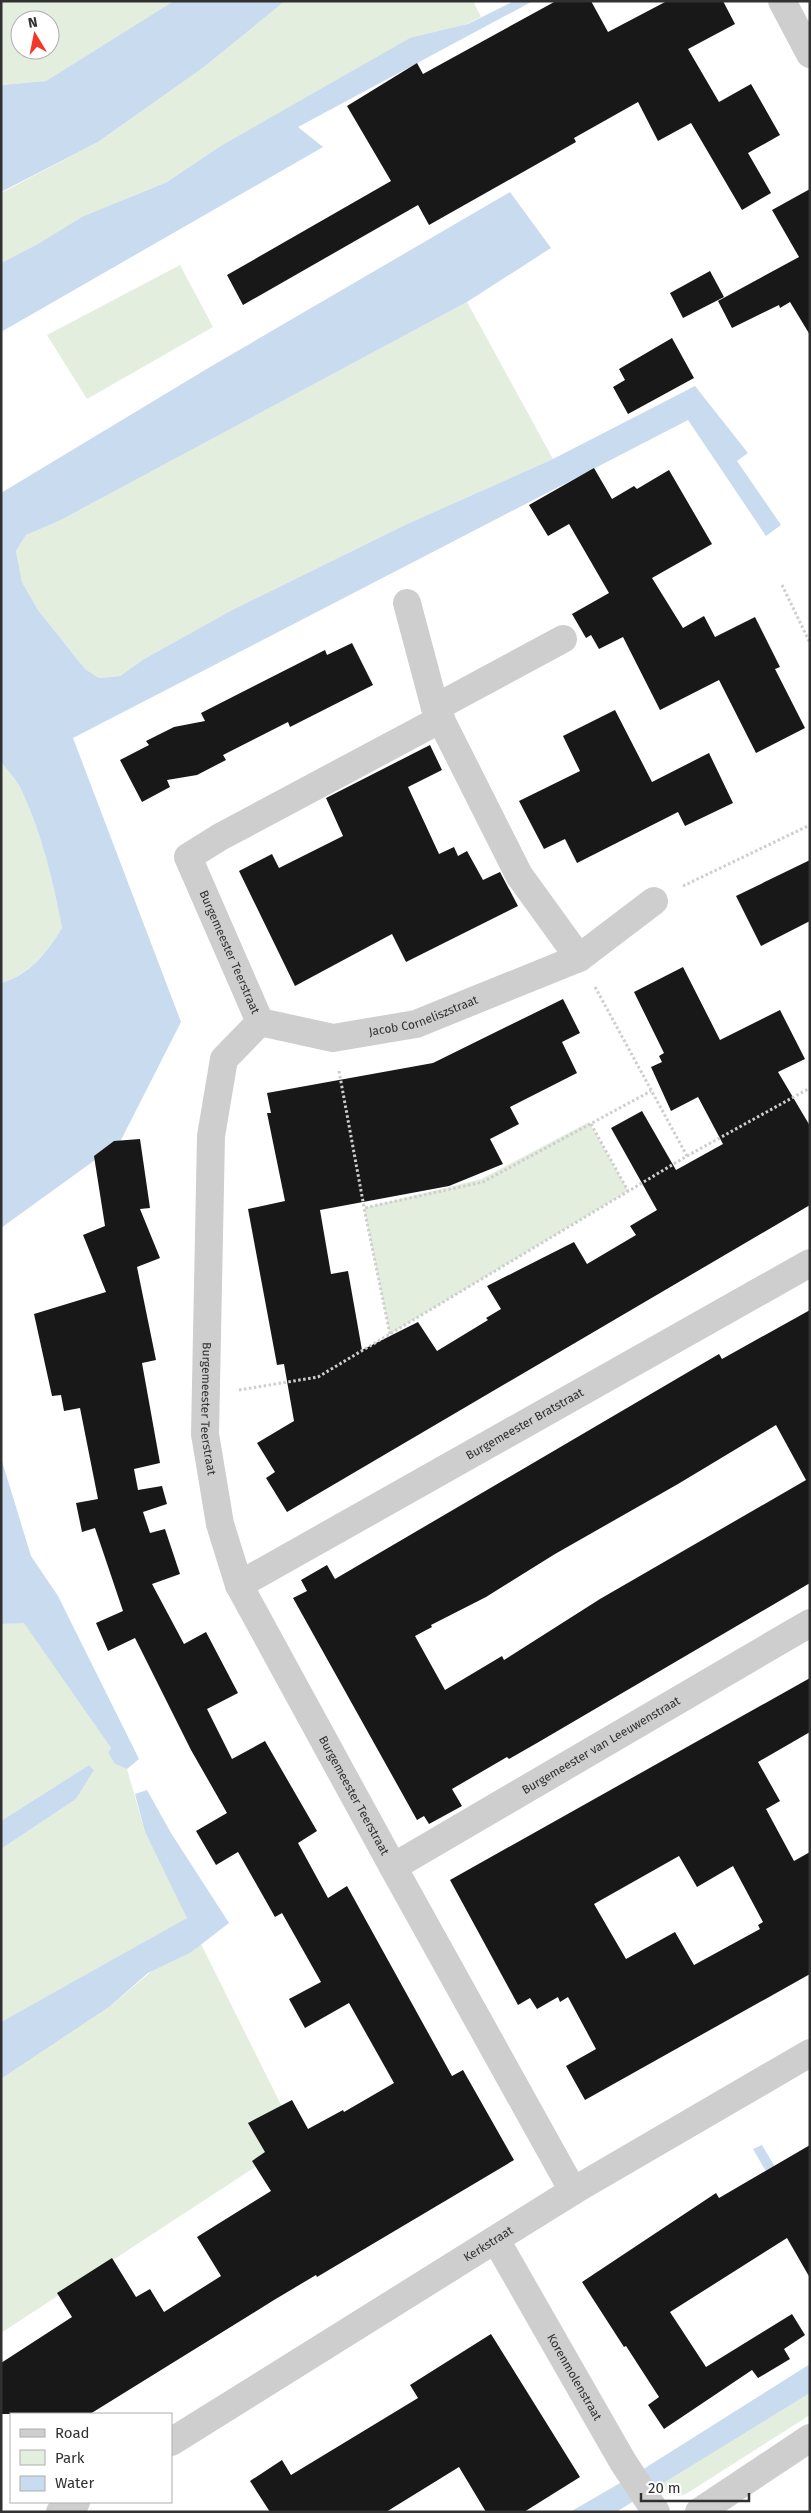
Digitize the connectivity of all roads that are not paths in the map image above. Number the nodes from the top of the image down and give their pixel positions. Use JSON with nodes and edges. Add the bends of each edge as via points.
{"nodes":[{"id":1,"x":782,"y":1,"type":"edge"},
{"id":2,"x":810,"y":54,"type":"edge"},
{"id":3,"x":407,"y":603,"type":"dead end"},
{"id":4,"x":563,"y":638,"type":"dead end"},
{"id":5,"x":438,"y":714,"type":"junction"},
{"id":6,"x":654,"y":901,"type":"road end"},
{"id":7,"x":579,"y":958,"type":"junction"},
{"id":8,"x":260,"y":1022,"type":"junction"},
{"id":9,"x":810,"y":1263,"type":"edge"},
{"id":10,"x":239,"y":1584,"type":"junction"},
{"id":11,"x":810,"y":1623,"type":"edge"},
{"id":12,"x":393,"y":1868,"type":"junction"},
{"id":13,"x":810,"y":2053,"type":"edge"},
{"id":14,"x":573,"y":2191,"type":"junction"},
{"id":15,"x":496,"y":2240,"type":"junction"},
{"id":16,"x":810,"y":2438,"type":"edge"},
{"id":17,"x":172,"y":2441,"type":"edge"},
{"id":18,"x":74,"y":2503,"type":"edge"},
{"id":19,"x":652,"y":2507,"type":"edge"},
{"id":20,"x":60,"y":2512,"type":"edge"},
{"id":21,"x":699,"y":2512,"type":"edge"}],
"edges":[{"from":1,"to":2,"type":"street"},
{"from":3,"to":5,"type":"street"},
{"from":4,"to":5,"type":"street"},
{"from":5,"to":7,"type":"street","via":[[519,875]]},
{"from":5,"to":8,"type":"street","name":"Burgemeester Teerstraat","via":[[188,857]]},
{"from":6,"to":7,"type":"street","name":"Jacob Corneliszstraat"},
{"from":7,"to":8,"type":"street","name":"Jacob Corneliszstraat","via":[[416,1024],[333,1038]]},
{"from":8,"to":10,"type":"street","name":"Burgemeester Teerstraat","via":[[224,1059],[211,1136],[204,1434],[220,1524]]},
{"from":9,"to":10,"type":"street","name":"Burgemeester Bratstraat"},
{"from":10,"to":12,"type":"street","name":"Burgemeester Teerstraat"},
{"from":11,"to":12,"type":"street","name":"Burgemeester van Leeuwenstraat"},
{"from":12,"to":14,"type":"street","name":"Burgemeester Teerstraat"},
{"from":13,"to":14,"type":"street","name":"Kerkstraat"},
{"from":14,"to":15,"type":"street","name":"Kerkstraat"},
{"from":15,"to":17,"type":"street","name":"Kerkstraat"},
{"from":15,"to":19,"type":"street","name":"Korenmolenstraat"},
{"from":16,"to":21,"type":"street"},
{"from":18,"to":20,"type":"street"}]}
